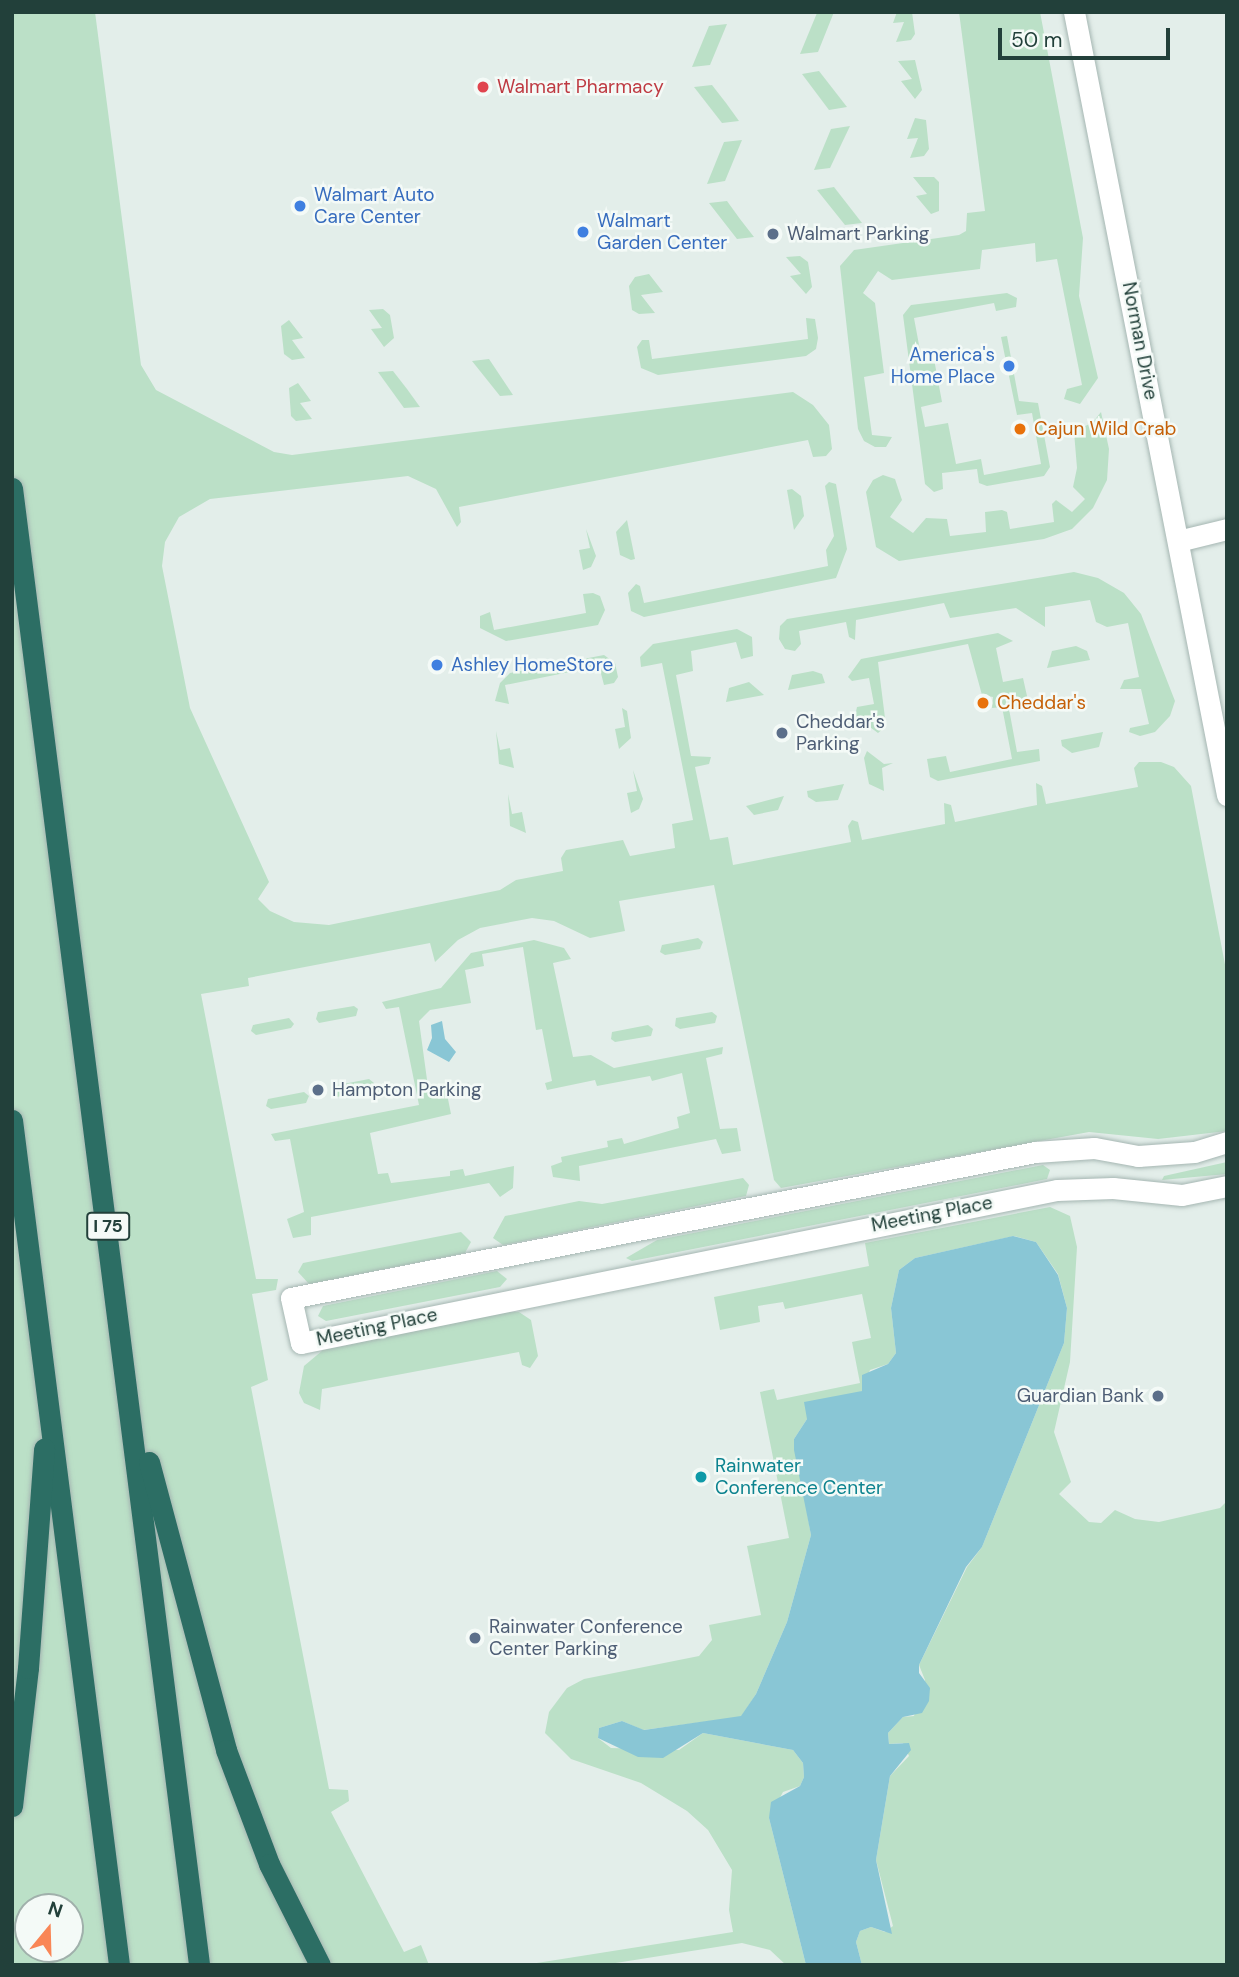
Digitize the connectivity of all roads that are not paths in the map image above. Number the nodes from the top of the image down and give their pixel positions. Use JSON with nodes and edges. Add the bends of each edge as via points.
{"nodes":[{"id":1,"x":1074,"y":12,"type":"edge"},
{"id":2,"x":12,"y":488,"type":"edge"},
{"id":3,"x":1227,"y":529,"type":"edge"},
{"id":4,"x":1178,"y":541,"type":"junction"},
{"id":5,"x":1227,"y":794,"type":"edge"},
{"id":6,"x":12,"y":1120,"type":"edge"},
{"id":7,"x":1227,"y":1142,"type":"edge"},
{"id":8,"x":1227,"y":1186,"type":"edge"},
{"id":9,"x":124,"y":1350,"type":"junction"},
{"id":10,"x":48,"y":1402,"type":"junction"},
{"id":11,"x":12,"y":1806,"type":"edge"},
{"id":12,"x":119,"y":1965,"type":"edge"},
{"id":13,"x":199,"y":1965,"type":"edge"},
{"id":14,"x":320,"y":1965,"type":"edge"}],
"edges":[{"from":1,"to":4,"type":"street","name":"Norman Drive"},
{"from":2,"to":9,"type":"highway","number":"I 75"},
{"from":3,"to":4,"type":"street"},
{"from":4,"to":5,"type":"street","name":"Norman Drive"},
{"from":6,"to":10,"type":"highway"},
{"from":7,"to":8,"type":"street","name":"Meeting Place","via":[[1194,1152],[1138,1156],[1094,1148],[1035,1152],[291,1298],[301,1343],[1057,1190],[1113,1188],[1182,1195]]},
{"from":9,"to":13,"type":"highway","number":"I 75"},
{"from":9,"to":14,"type":"highway","via":[[167,1537],[222,1738],[270,1864]]},
{"from":10,"to":11,"type":"highway","via":[[28,1668]]},
{"from":10,"to":12,"type":"highway"}]}
